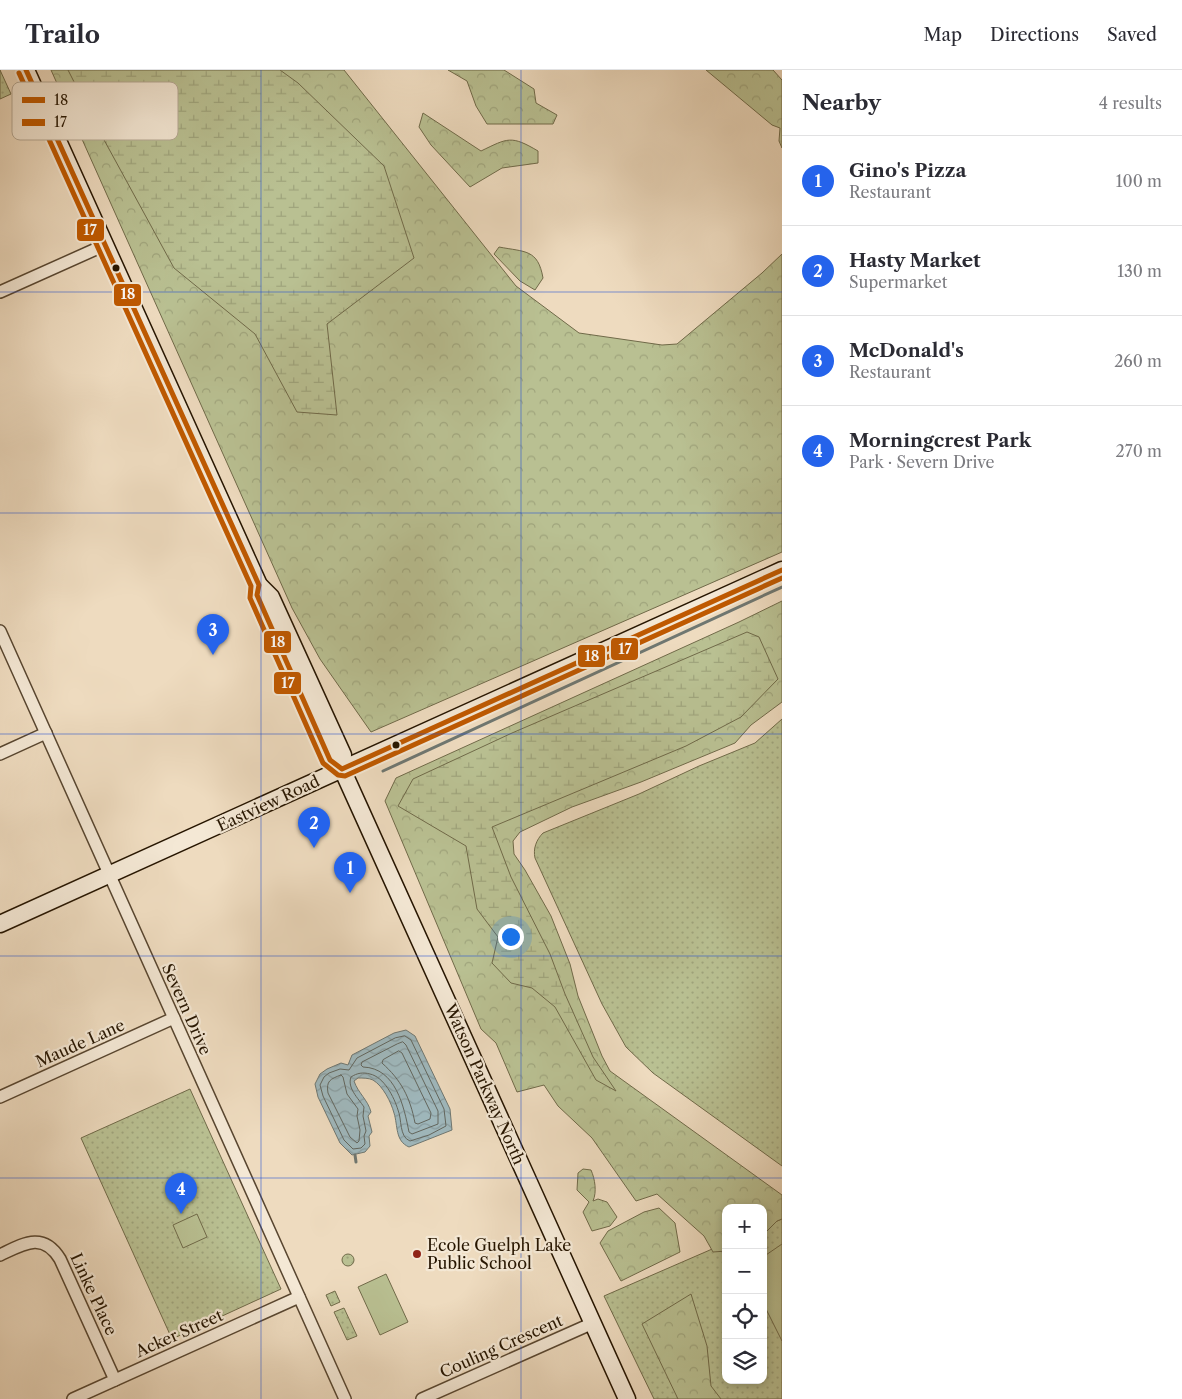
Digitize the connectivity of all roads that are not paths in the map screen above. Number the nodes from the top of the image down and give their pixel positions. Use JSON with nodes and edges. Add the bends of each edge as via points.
{"nodes":[{"id":1,"x":26,"y":70,"type":"edge"},
{"id":2,"x":31,"y":82,"type":"edge"},
{"id":3,"x":58,"y":140,"type":"edge"},
{"id":4,"x":105,"y":245,"type":"junction"},
{"id":5,"x":0,"y":292,"type":"edge"},
{"id":6,"x":782,"y":570,"type":"edge"},
{"id":7,"x":0,"y":631,"type":"edge"},
{"id":8,"x":46,"y":733,"type":"junction"},
{"id":9,"x":0,"y":754,"type":"edge"},
{"id":10,"x":342,"y":769,"type":"junction"},
{"id":11,"x":110,"y":875,"type":"junction"},
{"id":12,"x":0,"y":924,"type":"edge"},
{"id":13,"x":174,"y":1018,"type":"junction"},
{"id":14,"x":0,"y":1097,"type":"edge"},
{"id":15,"x":0,"y":1255,"type":"edge"},
{"id":16,"x":299,"y":1297,"type":"junction"},
{"id":17,"x":592,"y":1323,"type":"junction"},
{"id":18,"x":115,"y":1380,"type":"junction"},
{"id":19,"x":73,"y":1399,"type":"edge"},
{"id":20,"x":345,"y":1399,"type":"edge"},
{"id":21,"x":422,"y":1399,"type":"edge"},
{"id":22,"x":627,"y":1399,"type":"edge"}],
"edges":[{"from":1,"to":2,"type":"main road","name":"Watson Parkway North"},
{"from":3,"to":4,"type":"main road","name":"Watson Parkway North"},
{"from":4,"to":5,"type":"street"},
{"from":4,"to":10,"type":"main road","name":"Watson Parkway North","via":[[259,585],[271,597],[339,746]]},
{"from":6,"to":10,"type":"main road","name":"Eastview Road"},
{"from":7,"to":8,"type":"street","name":"Severn Drive"},
{"from":8,"to":9,"type":"street"},
{"from":8,"to":11,"type":"street","name":"Severn Drive"},
{"from":10,"to":11,"type":"main road","name":"Eastview Road"},
{"from":10,"to":17,"type":"main road","name":"Watson Parkway North"},
{"from":11,"to":12,"type":"main road","name":"Eastview Road"},
{"from":11,"to":13,"type":"street","name":"Severn Drive"},
{"from":13,"to":14,"type":"street","name":"Maude Lane"},
{"from":13,"to":16,"type":"street","name":"Severn Drive"},
{"from":15,"to":18,"type":"street","name":"Linke Place","via":[[30,1242],[44,1243],[55,1250]]},
{"from":16,"to":18,"type":"street","name":"Acker Street"},
{"from":16,"to":20,"type":"street","name":"Severn Drive"},
{"from":17,"to":21,"type":"street","name":"Couling Crescent"},
{"from":17,"to":22,"type":"main road","name":"Watson Parkway North"},
{"from":18,"to":19,"type":"street","name":"Acker Street"}]}
